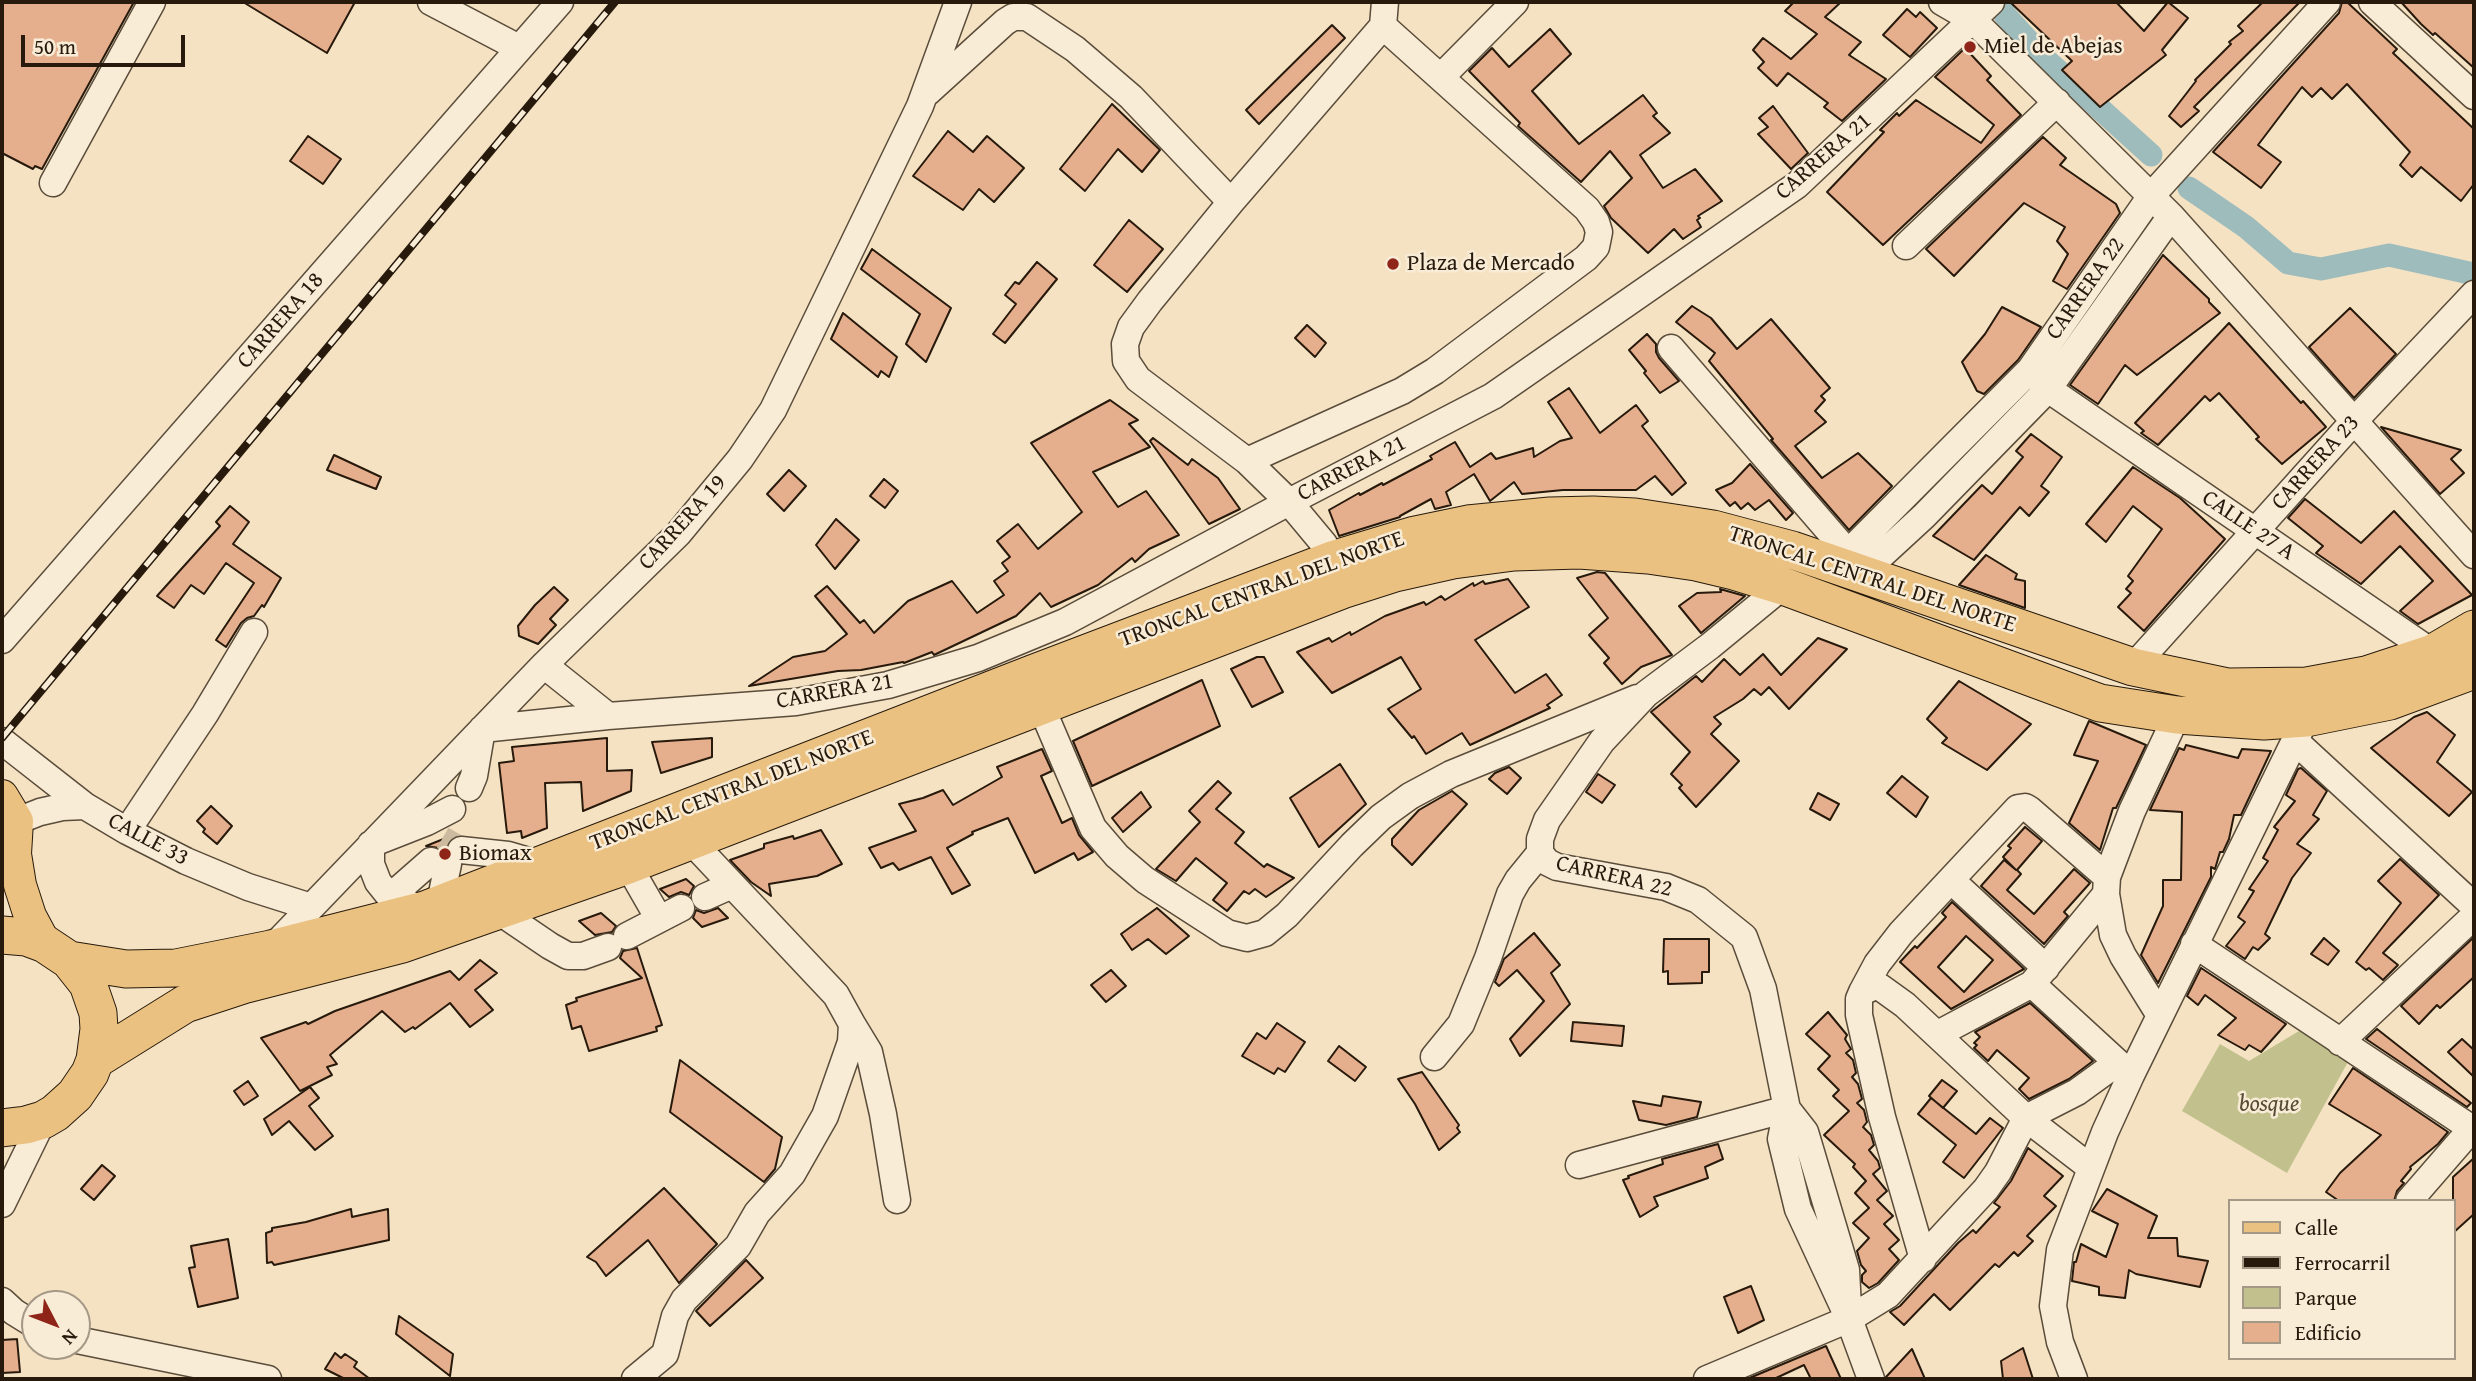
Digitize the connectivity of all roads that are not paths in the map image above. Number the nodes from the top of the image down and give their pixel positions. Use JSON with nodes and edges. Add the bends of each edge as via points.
{"nodes":[{"id":1,"x":152,"y":2,"type":"edge"},
{"id":2,"x":431,"y":2,"type":"edge"},
{"id":3,"x":560,"y":2,"type":"edge"},
{"id":4,"x":958,"y":2,"type":"edge"},
{"id":5,"x":1515,"y":2,"type":"edge"},
{"id":6,"x":1942,"y":2,"type":"edge"},
{"id":7,"x":2327,"y":2,"type":"edge"},
{"id":8,"x":2372,"y":2,"type":"edge"},
{"id":9,"x":1983,"y":11,"type":"edge"},
{"id":10,"x":1384,"y":14,"type":"edge"},
{"id":11,"x":519,"y":48,"type":"junction"},
{"id":12,"x":1441,"y":77,"type":"junction"},
{"id":13,"x":925,"y":96,"type":"junction"},
{"id":14,"x":2474,"y":96,"type":"edge"},
{"id":15,"x":2057,"y":102,"type":"junction"},
{"id":16,"x":53,"y":183,"type":"dead end"},
{"id":17,"x":2151,"y":196,"type":"junction"},
{"id":18,"x":1231,"y":202,"type":"junction"},
{"id":19,"x":2171,"y":216,"type":"junction"},
{"id":20,"x":1906,"y":246,"type":"dead end"},
{"id":21,"x":2469,"y":308,"type":"edge"},
{"id":22,"x":1671,"y":348,"type":"dead end"},
{"id":23,"x":2039,"y":380,"type":"junction"},
{"id":24,"x":2355,"y":420,"type":"junction"},
{"id":25,"x":1247,"y":461,"type":"junction"},
{"id":26,"x":1289,"y":502,"type":"junction"},
{"id":27,"x":2255,"y":530,"type":"junction"},
{"id":28,"x":2474,"y":555,"type":"edge"},
{"id":29,"x":1854,"y":565,"type":"junction"},
{"id":30,"x":1337,"y":575,"type":"junction"},
{"id":31,"x":1783,"y":586,"type":"junction"},
{"id":32,"x":2474,"y":629,"type":"edge"},
{"id":33,"x":254,"y":632,"type":"dead end"},
{"id":34,"x":2,"y":640,"type":"edge"},
{"id":35,"x":2433,"y":653,"type":"junction"},
{"id":36,"x":544,"y":665,"type":"junction"},
{"id":37,"x":2133,"y":667,"type":"junction"},
{"id":38,"x":2474,"y":671,"type":"edge"},
{"id":39,"x":1646,"y":694,"type":"junction"},
{"id":40,"x":1040,"y":704,"type":"junction"},
{"id":41,"x":2177,"y":715,"type":"junction"},
{"id":42,"x":608,"y":716,"type":"junction"},
{"id":43,"x":482,"y":729,"type":"junction"},
{"id":44,"x":2300,"y":730,"type":"junction"},
{"id":45,"x":2,"y":741,"type":"edge"},
{"id":46,"x":469,"y":788,"type":"dead end"},
{"id":47,"x":85,"y":806,"type":"junction"},
{"id":48,"x":452,"y":808,"type":"dead end"},
{"id":49,"x":7,"y":816,"type":"edge"},
{"id":50,"x":127,"y":831,"type":"junction"},
{"id":51,"x":690,"y":840,"type":"junction"},
{"id":52,"x":371,"y":844,"type":"junction"},
{"id":53,"x":442,"y":847,"type":"junction"},
{"id":54,"x":1540,"y":853,"type":"junction"},
{"id":55,"x":542,"y":865,"type":"junction"},
{"id":56,"x":628,"y":865,"type":"junction"},
{"id":57,"x":1952,"y":881,"type":"junction"},
{"id":58,"x":732,"y":885,"type":"junction"},
{"id":59,"x":2106,"y":885,"type":"junction"},
{"id":60,"x":390,"y":897,"type":"junction"},
{"id":61,"x":705,"y":897,"type":"dead end"},
{"id":62,"x":433,"y":906,"type":"junction"},
{"id":63,"x":2474,"y":906,"type":"edge"},
{"id":64,"x":311,"y":907,"type":"junction"},
{"id":65,"x":497,"y":910,"type":"junction"},
{"id":66,"x":2474,"y":916,"type":"edge"},
{"id":67,"x":2,"y":935,"type":"edge"},
{"id":68,"x":2194,"y":944,"type":"junction"},
{"id":69,"x":271,"y":949,"type":"junction"},
{"id":70,"x":57,"y":952,"type":"junction"},
{"id":71,"x":2039,"y":976,"type":"junction"},
{"id":72,"x":1862,"y":992,"type":"junction"},
{"id":73,"x":2159,"y":1014,"type":"junction"},
{"id":74,"x":852,"y":1024,"type":"junction"},
{"id":75,"x":1938,"y":1034,"type":"junction"},
{"id":76,"x":2340,"y":1042,"type":"junction"},
{"id":77,"x":1434,"y":1057,"type":"dead end"},
{"id":78,"x":95,"y":1060,"type":"junction"},
{"id":79,"x":2124,"y":1069,"type":"junction"},
{"id":80,"x":1787,"y":1109,"type":"junction"},
{"id":81,"x":2026,"y":1118,"type":"junction"},
{"id":82,"x":43,"y":1120,"type":"junction"},
{"id":83,"x":2,"y":1128,"type":"edge"},
{"id":84,"x":2474,"y":1128,"type":"edge"},
{"id":85,"x":1579,"y":1165,"type":"dead end"},
{"id":86,"x":2091,"y":1168,"type":"junction"},
{"id":87,"x":4,"y":1195,"type":"edge"},
{"id":88,"x":2411,"y":1199,"type":"edge"},
{"id":89,"x":897,"y":1200,"type":"dead end"},
{"id":90,"x":1923,"y":1259,"type":"junction"},
{"id":91,"x":2,"y":1301,"type":"edge"},
{"id":92,"x":21,"y":1316,"type":"edge"},
{"id":93,"x":1849,"y":1319,"type":"junction"},
{"id":94,"x":91,"y":1343,"type":"edge"},
{"id":95,"x":268,"y":1379,"type":"edge"},
{"id":96,"x":635,"y":1379,"type":"edge"},
{"id":97,"x":1707,"y":1379,"type":"edge"},
{"id":98,"x":1871,"y":1379,"type":"edge"},
{"id":99,"x":2074,"y":1379,"type":"edge"}],
"edges":[{"from":1,"to":16,"type":"street"},
{"from":2,"to":11,"type":"street"},
{"from":3,"to":11,"type":"street","name":"CARRERA 18"},
{"from":4,"to":13,"type":"street","name":"CARRERA 19"},
{"from":5,"to":12,"type":"street"},
{"from":6,"to":9,"type":"street"},
{"from":7,"to":17,"type":"street","name":"CARRERA 22"},
{"from":8,"to":14,"type":"street"},
{"from":9,"to":15,"type":"street"},
{"from":9,"to":26,"type":"street","name":"CARRERA 21","via":[[1797,185],[1493,396]]},
{"from":10,"to":12,"type":"street"},
{"from":10,"to":18,"type":"street"},
{"from":11,"to":34,"type":"street","name":"CARRERA 18"},
{"from":12,"to":25,"type":"street","via":[[1587,209],[1599,232],[1596,247],[1435,371],[1402,391]]},
{"from":13,"to":18,"type":"street","via":[[1005,22],[1027,17],[1075,49],[1131,97]]},
{"from":13,"to":36,"type":"street","name":"CARRERA 19","via":[[778,399],[740,460],[678,534]]},
{"from":15,"to":17,"type":"street"},
{"from":15,"to":20,"type":"street"},
{"from":17,"to":19,"type":"street"},
{"from":17,"to":23,"type":"street","name":"CARRERA 22"},
{"from":18,"to":25,"type":"street","via":[[1131,327],[1126,361],[1138,379]]},
{"from":19,"to":23,"type":"street","name":"CARRERA 22"},
{"from":19,"to":24,"type":"street"},
{"from":21,"to":24,"type":"street","name":"CARRERA 23"},
{"from":22,"to":29,"type":"street"},
{"from":23,"to":27,"type":"street","name":"CALLE 27 A"},
{"from":23,"to":29,"type":"street","name":"CARRERA 22","via":[[1924,516]]},
{"from":24,"to":27,"type":"street","name":"CARRERA 23"},
{"from":24,"to":28,"type":"street"},
{"from":25,"to":26,"type":"street"},
{"from":26,"to":30,"type":"street","via":[[1324,544]]},
{"from":26,"to":42,"type":"street","name":"CARRERA 21","via":[[1065,622],[978,658],[888,685],[796,702]]},
{"from":27,"to":35,"type":"street","name":"CALLE 27 A"},
{"from":27,"to":37,"type":"street","name":"CARRERA 23"},
{"from":29,"to":30,"type":"highway","name":"TRONCAL CENTRAL DEL NORTE","via":[[1713,528],[1593,515],[1519,518],[1415,535]]},
{"from":29,"to":37,"type":"highway","name":"TRONCAL CENTRAL DEL NORTE"},
{"from":30,"to":31,"type":"highway","name":"TRONCAL CENTRAL DEL NORTE","via":[[1395,573],[1453,560],[1569,550],[1696,562]]},
{"from":30,"to":40,"type":"highway","name":"TRONCAL CENTRAL DEL NORTE"},
{"from":30,"to":55,"type":"highway","name":"TRONCAL CENTRAL DEL NORTE","via":[[1019,679]]},
{"from":31,"to":39,"type":"street","name":"CARRERA 22"},
{"from":31,"to":41,"type":"highway","name":"TRONCAL CENTRAL DEL NORTE","via":[[2100,704]]},
{"from":32,"to":35,"type":"highway","name":"TRONCAL CENTRAL DEL NORTE"},
{"from":33,"to":50,"type":"street"},
{"from":35,"to":37,"type":"highway","name":"TRONCAL CENTRAL DEL NORTE","via":[[2366,676],[2307,686],[2228,687]]},
{"from":35,"to":38,"type":"street","name":"CALLE 27 A"},
{"from":36,"to":42,"type":"street"},
{"from":36,"to":43,"type":"street","name":"CARRERA 19"},
{"from":38,"to":44,"type":"highway","name":"TRONCAL CENTRAL DEL NORTE"},
{"from":39,"to":40,"type":"street","via":[[1451,774],[1410,796],[1352,845],[1287,915],[1265,933],[1247,938],[1227,933],[1145,880],[1117,856],[1093,828]]},
{"from":39,"to":54,"type":"street","name":"CARRERA 22","via":[[1602,741],[1547,820]]},
{"from":40,"to":51,"type":"highway","name":"TRONCAL CENTRAL DEL NORTE"},
{"from":41,"to":44,"type":"highway","name":"TRONCAL CENTRAL DEL NORTE","via":[[2264,722]]},
{"from":41,"to":59,"type":"street","via":[[2132,811]]},
{"from":42,"to":43,"type":"street","name":"CARRERA 21"},
{"from":43,"to":46,"type":"street"},
{"from":43,"to":52,"type":"street","name":"CARRERA 19"},
{"from":44,"to":63,"type":"street"},
{"from":44,"to":68,"type":"street"},
{"from":45,"to":47,"type":"street","name":"CALLE 33"},
{"from":47,"to":49,"type":"street"},
{"from":47,"to":50,"type":"street","name":"CALLE 33"},
{"from":48,"to":53,"type":"street"},
{"from":49,"to":70,"type":"main road","via":[[30,916]]},
{"from":50,"to":64,"type":"street","name":"CALLE 33","via":[[236,882]]},
{"from":51,"to":56,"type":"highway","name":"TRONCAL CENTRAL DEL NORTE"},
{"from":51,"to":58,"type":"street"},
{"from":52,"to":53,"type":"street"},
{"from":52,"to":60,"type":"street","via":[[374,873]]},
{"from":52,"to":64,"type":"street","name":"CARRERA 19"},
{"from":53,"to":55,"type":"street","via":[[508,855]]},
{"from":53,"to":60,"type":"street"},
{"from":53,"to":62,"type":"street"},
{"from":54,"to":77,"type":"street","via":[[1510,894],[1461,1024]]},
{"from":54,"to":80,"type":"street","name":"CARRERA 22","via":[[1557,867],[1667,887],[1698,900],[1744,937],[1763,989]]},
{"from":55,"to":62,"type":"highway","name":"TRONCAL CENTRAL DEL NORTE"},
{"from":56,"to":65,"type":"highway","name":"TRONCAL CENTRAL DEL NORTE"},
{"from":56,"to":65,"type":"street","via":[[670,914],[583,956],[568,956]]},
{"from":57,"to":59,"type":"street","via":[[2010,814],[2025,807]]},
{"from":57,"to":71,"type":"street"},
{"from":57,"to":72,"type":"street","via":[[1889,948]]},
{"from":58,"to":61,"type":"street"},
{"from":58,"to":74,"type":"street","via":[[836,995]]},
{"from":59,"to":71,"type":"street"},
{"from":59,"to":73,"type":"street","via":[[2113,935]]},
{"from":60,"to":62,"type":"street"},
{"from":62,"to":69,"type":"highway","name":"TRONCAL CENTRAL DEL NORTE"},
{"from":64,"to":69,"type":"street","name":"CARRERA 19"},
{"from":65,"to":78,"type":"highway","name":"TRONCAL CENTRAL DEL NORTE","via":[[402,944],[185,1004]]},
{"from":66,"to":76,"type":"street"},
{"from":67,"to":70,"type":"highway","name":"TRONCAL CENTRAL DEL NORTE","via":[[26,937]]},
{"from":68,"to":73,"type":"street"},
{"from":68,"to":76,"type":"street"},
{"from":69,"to":70,"type":"highway","name":"TRONCAL CENTRAL DEL NORTE","via":[[148,970],[105,967]]},
{"from":70,"to":78,"type":"highway","via":[[88,984],[96,1006]]},
{"from":71,"to":75,"type":"street"},
{"from":71,"to":79,"type":"street"},
{"from":72,"to":75,"type":"street","via":[[1880,987]]},
{"from":72,"to":90,"type":"street","via":[[1859,1015],[1882,1117]]},
{"from":73,"to":79,"type":"street"},
{"from":74,"to":89,"type":"street","via":[[869,1052]]},
{"from":74,"to":96,"type":"street","via":[[852,1042],[807,1151],[757,1213],[738,1246],[684,1300],[666,1354]]},
{"from":75,"to":81,"type":"street"},
{"from":76,"to":84,"type":"street"},
{"from":78,"to":82,"type":"highway","via":[[75,1096]]},
{"from":79,"to":81,"type":"street"},
{"from":79,"to":86,"type":"street"},
{"from":80,"to":85,"type":"street"},
{"from":80,"to":93,"type":"street","name":"CARRERA 22","via":[[1805,1132],[1846,1270]]},
{"from":81,"to":86,"type":"street"},
{"from":81,"to":90,"type":"street","via":[[1986,1189]]},
{"from":82,"to":83,"type":"highway"},
{"from":82,"to":87,"type":"street"},
{"from":84,"to":88,"type":"street"},
{"from":86,"to":99,"type":"street","via":[[2060,1250],[2053,1306]]},
{"from":90,"to":93,"type":"street","via":[[1888,1295]]},
{"from":91,"to":92,"type":"street"},
{"from":93,"to":97,"type":"street"},
{"from":93,"to":98,"type":"street","name":"CARRERA 22"},
{"from":94,"to":95,"type":"street"}]}
